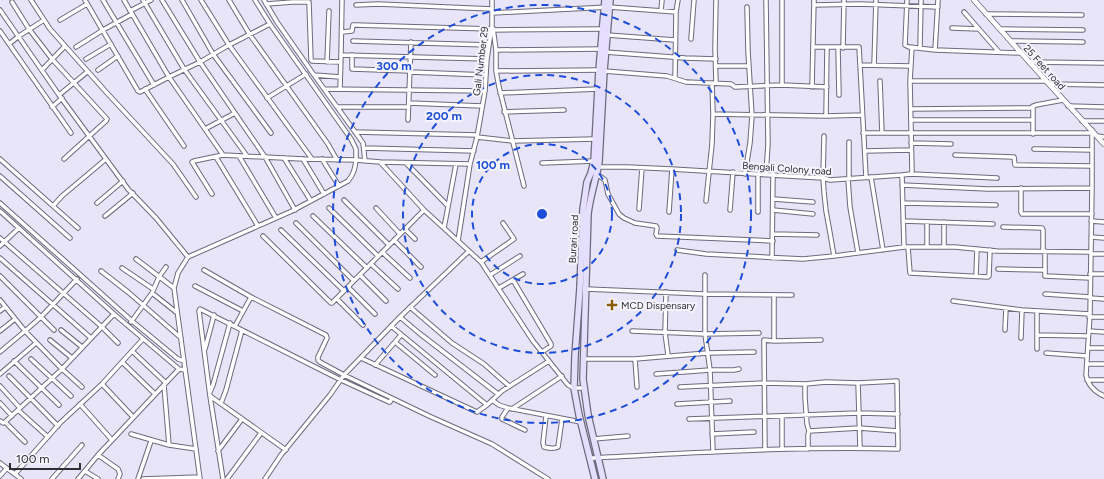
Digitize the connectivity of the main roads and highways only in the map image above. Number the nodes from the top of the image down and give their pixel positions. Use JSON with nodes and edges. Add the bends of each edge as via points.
{"nodes":[{"id":1,"x":605,"y":0,"type":"edge"},
{"id":2,"x":610,"y":0,"type":"edge"},
{"id":3,"x":607,"y":7,"type":"junction"},
{"id":4,"x":603,"y":50,"type":"junction"},
{"id":5,"x":601,"y":70,"type":"junction"},
{"id":6,"x":578,"y":317,"type":"junction"},
{"id":7,"x":585,"y":317,"type":"junction"},
{"id":8,"x":595,"y":479,"type":"edge"},
{"id":9,"x":603,"y":479,"type":"edge"}],
"edges":[{"from":1,"to":3,"type":"main road","name":"Burari road"},
{"from":2,"to":3,"type":"main road","name":"Burari road"},
{"from":3,"to":4,"type":"main road","name":"Burari road"},
{"from":3,"to":4,"type":"main road","name":"Burari road","via":[[607,34]]},
{"from":4,"to":5,"type":"main road","name":"Burari road"},
{"from":5,"to":6,"type":"main road","name":"Burari road","via":[[594,161],[587,182],[583,209]]},
{"from":5,"to":7,"type":"main road","name":"Burari road","via":[[598,167],[588,214]]},
{"from":6,"to":7,"type":"main road"},
{"from":6,"to":8,"type":"main road","name":"Burari road","via":[[574,388]]},
{"from":7,"to":9,"type":"main road","name":"Burari road","via":[[583,379]]}]}
